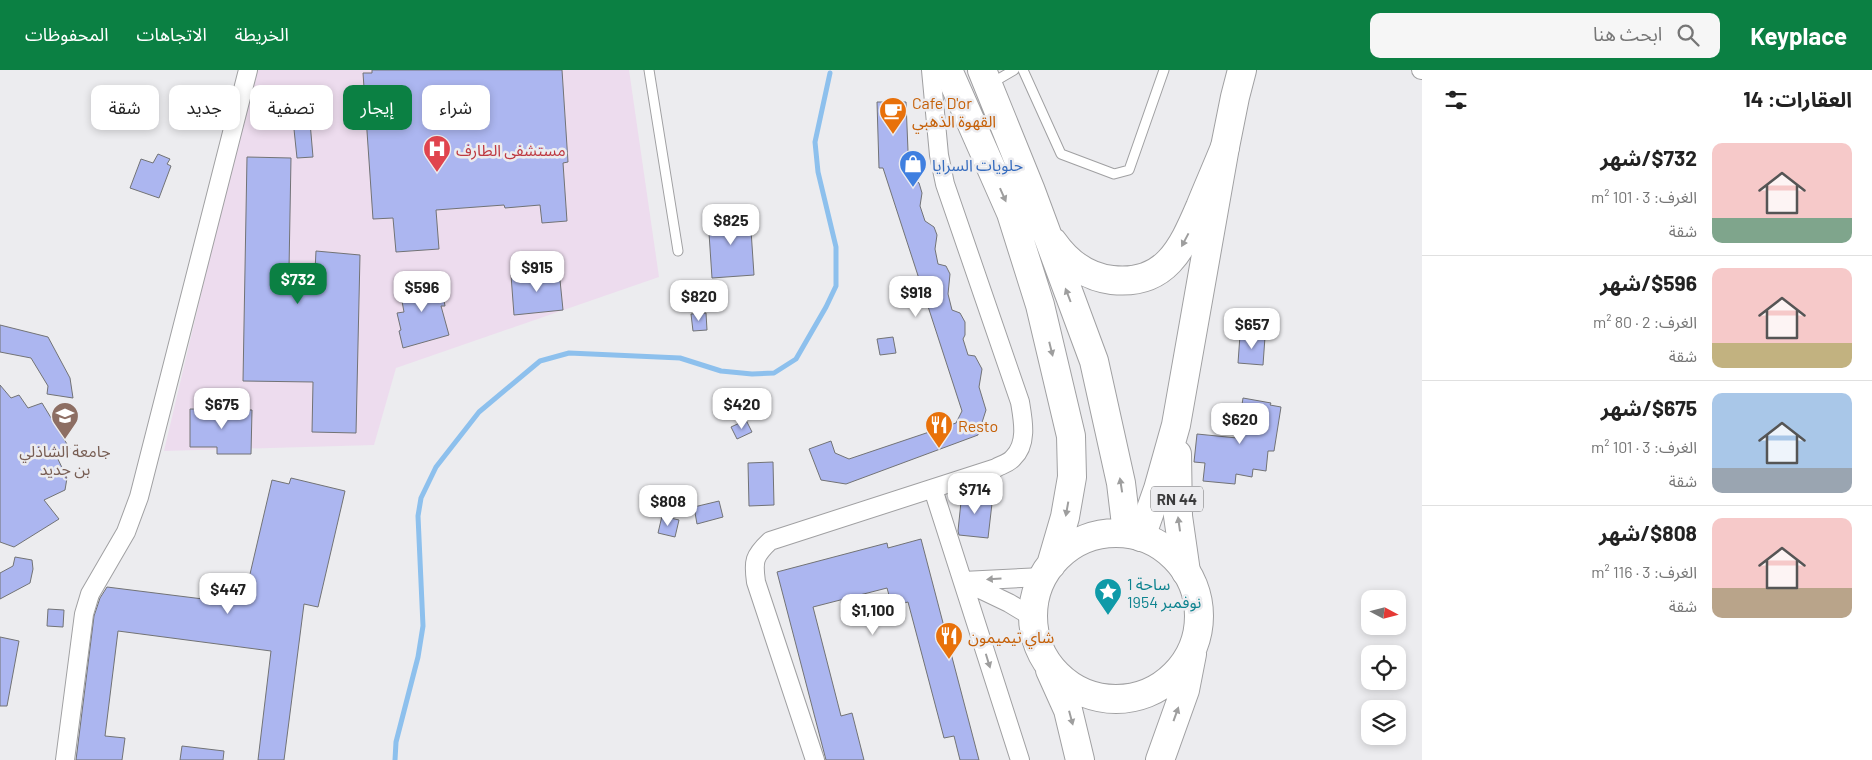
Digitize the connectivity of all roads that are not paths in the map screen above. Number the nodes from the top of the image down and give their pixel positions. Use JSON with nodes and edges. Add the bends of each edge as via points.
{"nodes":[{"id":1,"x":248,"y":70,"type":"edge"},
{"id":2,"x":649,"y":70,"type":"edge"},
{"id":3,"x":931,"y":70,"type":"edge"},
{"id":4,"x":948,"y":70,"type":"edge"},
{"id":5,"x":1014,"y":70,"type":"edge"},
{"id":6,"x":1022,"y":70,"type":"edge"},
{"id":7,"x":1164,"y":70,"type":"edge"},
{"id":8,"x":1242,"y":70,"type":"edge"},
{"id":9,"x":985,"y":77,"type":"edge"},
{"id":10,"x":1225,"y":147,"type":"junction"},
{"id":11,"x":1031,"y":191,"type":"junction"},
{"id":12,"x":678,"y":251,"type":"dead end"},
{"id":13,"x":1176,"y":425,"type":"junction"},
{"id":14,"x":932,"y":489,"type":"junction"},
{"id":15,"x":1134,"y":535,"type":"junction"},
{"id":16,"x":1047,"y":571,"type":"junction"},
{"id":17,"x":1186,"y":572,"type":"junction"},
{"id":18,"x":963,"y":582,"type":"junction"},
{"id":19,"x":1034,"y":618,"type":"junction"},
{"id":20,"x":1195,"y":640,"type":"junction"},
{"id":21,"x":1045,"y":658,"type":"junction"},
{"id":22,"x":65,"y":760,"type":"edge"},
{"id":23,"x":815,"y":760,"type":"edge"},
{"id":24,"x":1020,"y":760,"type":"edge"},
{"id":25,"x":1080,"y":760,"type":"edge"},
{"id":26,"x":1160,"y":760,"type":"edge"}],
"edges":[{"from":1,"to":22,"type":"street","via":[[139,496],[126,532],[90,594],[84,614]]},
{"from":2,"to":12,"type":"lane"},
{"from":3,"to":14,"type":"street","via":[[945,184],[1020,402],[1023,427],[1022,444],[1013,459],[996,468]]},
{"from":4,"to":16,"type":"main road","one_way":true,"via":[[1011,213],[1040,304],[1071,436],[1071,485],[1065,517]]},
{"from":5,"to":9,"type":"lane"},
{"from":6,"to":7,"type":"lane","via":[[1062,154],[1114,174],[1128,170]]},
{"from":8,"to":10,"type":"main road","number":"RN 44"},
{"from":9,"to":11,"type":"main road"},
{"from":10,"to":11,"type":"main road","one_way":true,"via":[[1178,252],[1166,265],[1136,280],[1104,279],[1070,262],[1054,243]]},
{"from":10,"to":13,"type":"main road","number":"RN 44"},
{"from":15,"to":11,"type":"main road","one_way":true,"via":[[1094,361]]},
{"from":13,"to":15,"type":"main road","number":"RN 44","via":[[1158,489]]},
{"from":17,"to":13,"type":"main road","number":"RN 44","one_way":true,"via":[[1178,516]]},
{"from":14,"to":18,"type":"street"},
{"from":14,"to":23,"type":"street","via":[[770,541],[757,555],[754,565],[756,582]]},
{"from":15,"to":16,"type":"main road","via":[[1106,534],[1085,539],[1066,550]]},
{"from":15,"to":17,"type":"main road","via":[[1166,550]]},
{"from":16,"to":18,"type":"street","one_way":true},
{"from":16,"to":19,"type":"main road","via":[[1036,598]]},
{"from":17,"to":20,"type":"main road","via":[[1197,598]]},
{"from":18,"to":19,"type":"street"},
{"from":18,"to":24,"type":"street","one_way":true},
{"from":19,"to":21,"type":"main road","via":[[1038,644]]},
{"from":20,"to":21,"type":"main road","via":[[1171,677],[1160,686],[1132,697],[1103,698],[1089,694],[1064,680]]},
{"from":26,"to":20,"type":"main road","one_way":true,"via":[[1185,690]]},
{"from":21,"to":25,"type":"main road","one_way":true,"via":[[1068,710]]}]}
